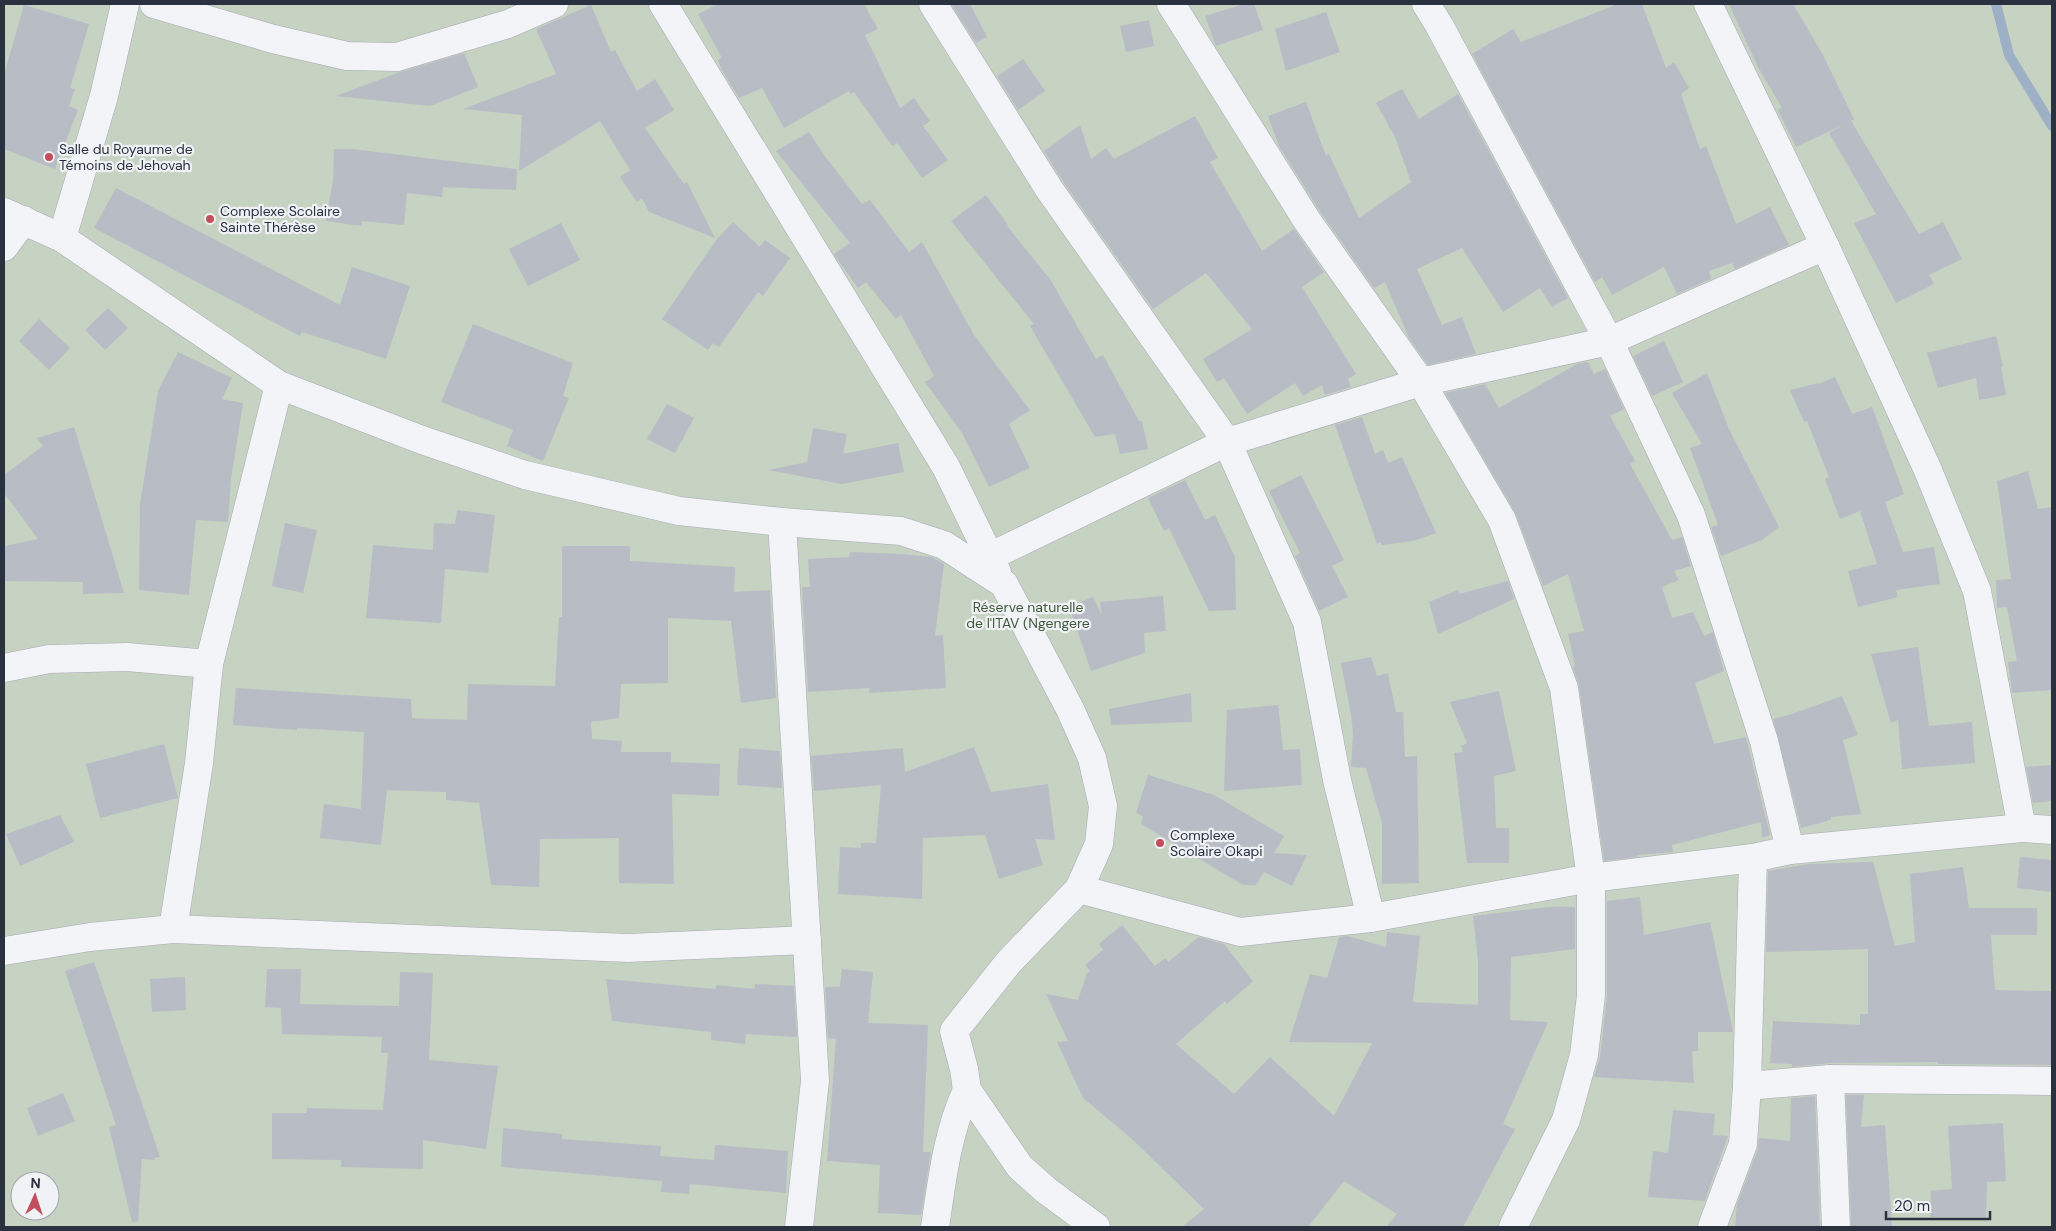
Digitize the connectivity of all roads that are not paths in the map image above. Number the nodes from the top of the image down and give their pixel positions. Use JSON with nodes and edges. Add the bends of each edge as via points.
{"nodes":[{"id":1,"x":124,"y":4,"type":"edge"},
{"id":2,"x":154,"y":4,"type":"edge"},
{"id":3,"x":194,"y":4,"type":"edge"},
{"id":4,"x":554,"y":4,"type":"edge"},
{"id":5,"x":663,"y":4,"type":"edge"},
{"id":6,"x":933,"y":4,"type":"edge"},
{"id":7,"x":1171,"y":4,"type":"edge"},
{"id":8,"x":1426,"y":4,"type":"edge"},
{"id":9,"x":1708,"y":4,"type":"edge"},
{"id":10,"x":272,"y":39,"type":"junction"},
{"id":11,"x":14,"y":216,"type":"edge"},
{"id":12,"x":62,"y":238,"type":"junction"},
{"id":13,"x":1825,"y":246,"type":"junction"},
{"id":14,"x":4,"y":247,"type":"edge"},
{"id":15,"x":1609,"y":341,"type":"junction"},
{"id":16,"x":1421,"y":382,"type":"junction"},
{"id":17,"x":279,"y":385,"type":"junction"},
{"id":18,"x":1227,"y":442,"type":"junction"},
{"id":19,"x":782,"y":522,"type":"junction"},
{"id":20,"x":989,"y":557,"type":"junction"},
{"id":21,"x":1004,"y":584,"type":"junction"},
{"id":22,"x":209,"y":664,"type":"junction"},
{"id":23,"x":4,"y":668,"type":"edge"},
{"id":24,"x":2022,"y":828,"type":"junction"},
{"id":25,"x":2052,"y":830,"type":"edge"},
{"id":26,"x":1790,"y":850,"type":"junction"},
{"id":27,"x":1753,"y":858,"type":"junction"},
{"id":28,"x":1591,"y":878,"type":"junction"},
{"id":29,"x":1079,"y":888,"type":"junction"},
{"id":30,"x":1371,"y":918,"type":"junction"},
{"id":31,"x":173,"y":929,"type":"junction"},
{"id":32,"x":807,"y":940,"type":"junction"},
{"id":33,"x":4,"y":951,"type":"edge"},
{"id":34,"x":1830,"y":1079,"type":"junction"},
{"id":35,"x":2052,"y":1081,"type":"edge"},
{"id":36,"x":1747,"y":1086,"type":"junction"},
{"id":37,"x":968,"y":1090,"type":"junction"},
{"id":38,"x":799,"y":1227,"type":"edge"},
{"id":39,"x":935,"y":1227,"type":"edge"},
{"id":40,"x":1096,"y":1227,"type":"edge"},
{"id":41,"x":1513,"y":1227,"type":"edge"},
{"id":42,"x":1712,"y":1227,"type":"edge"},
{"id":43,"x":1836,"y":1227,"type":"edge"}],
"edges":[{"from":1,"to":12,"type":"street","via":[[104,96]]},
{"from":2,"to":10,"type":"street"},
{"from":3,"to":10,"type":"street"},
{"from":4,"to":10,"type":"street","via":[[508,24],[397,57],[347,56]]},
{"from":5,"to":20,"type":"street","via":[[946,467]]},
{"from":6,"to":18,"type":"street","via":[[1049,189]]},
{"from":7,"to":16,"type":"street","via":[[1306,219]]},
{"from":8,"to":15,"type":"street"},
{"from":9,"to":13,"type":"street"},
{"from":11,"to":12,"type":"street"},
{"from":11,"to":14,"type":"street"},
{"from":12,"to":17,"type":"street"},
{"from":13,"to":15,"type":"street"},
{"from":13,"to":24,"type":"street","via":[[1928,468],[1976,591]]},
{"from":15,"to":16,"type":"street"},
{"from":15,"to":26,"type":"street","via":[[1691,515],[1764,741]]},
{"from":16,"to":18,"type":"street"},
{"from":16,"to":28,"type":"street","via":[[1502,520],[1564,688]]},
{"from":17,"to":19,"type":"street","via":[[422,440],[525,475],[679,511]]},
{"from":17,"to":22,"type":"street"},
{"from":18,"to":20,"type":"street"},
{"from":18,"to":30,"type":"street","via":[[1308,622],[1337,780]]},
{"from":19,"to":21,"type":"street","via":[[902,531],[944,545]]},
{"from":19,"to":32,"type":"street"},
{"from":20,"to":21,"type":"street"},
{"from":21,"to":29,"type":"street","via":[[1092,758],[1102,806],[1099,844]]},
{"from":22,"to":23,"type":"street","via":[[127,657],[49,659]]},
{"from":22,"to":31,"type":"street","via":[[199,763]]},
{"from":24,"to":25,"type":"street"},
{"from":24,"to":26,"type":"street"},
{"from":26,"to":27,"type":"street"},
{"from":27,"to":28,"type":"street"},
{"from":27,"to":36,"type":"street"},
{"from":28,"to":30,"type":"street"},
{"from":28,"to":41,"type":"street","via":[[1591,995],[1584,1054],[1566,1120]]},
{"from":29,"to":30,"type":"street","via":[[1240,932]]},
{"from":29,"to":37,"type":"street","via":[[1008,963],[954,1031]]},
{"from":31,"to":32,"type":"street","via":[[628,948]]},
{"from":31,"to":33,"type":"street","via":[[90,937]]},
{"from":32,"to":38,"type":"street","via":[[815,1081]]},
{"from":34,"to":35,"type":"street"},
{"from":34,"to":36,"type":"street"},
{"from":34,"to":43,"type":"street"},
{"from":36,"to":42,"type":"street","via":[[1743,1144]]},
{"from":37,"to":39,"type":"street","via":[[954,1121]]},
{"from":37,"to":40,"type":"street","via":[[1020,1167],[1046,1191]]}]}
